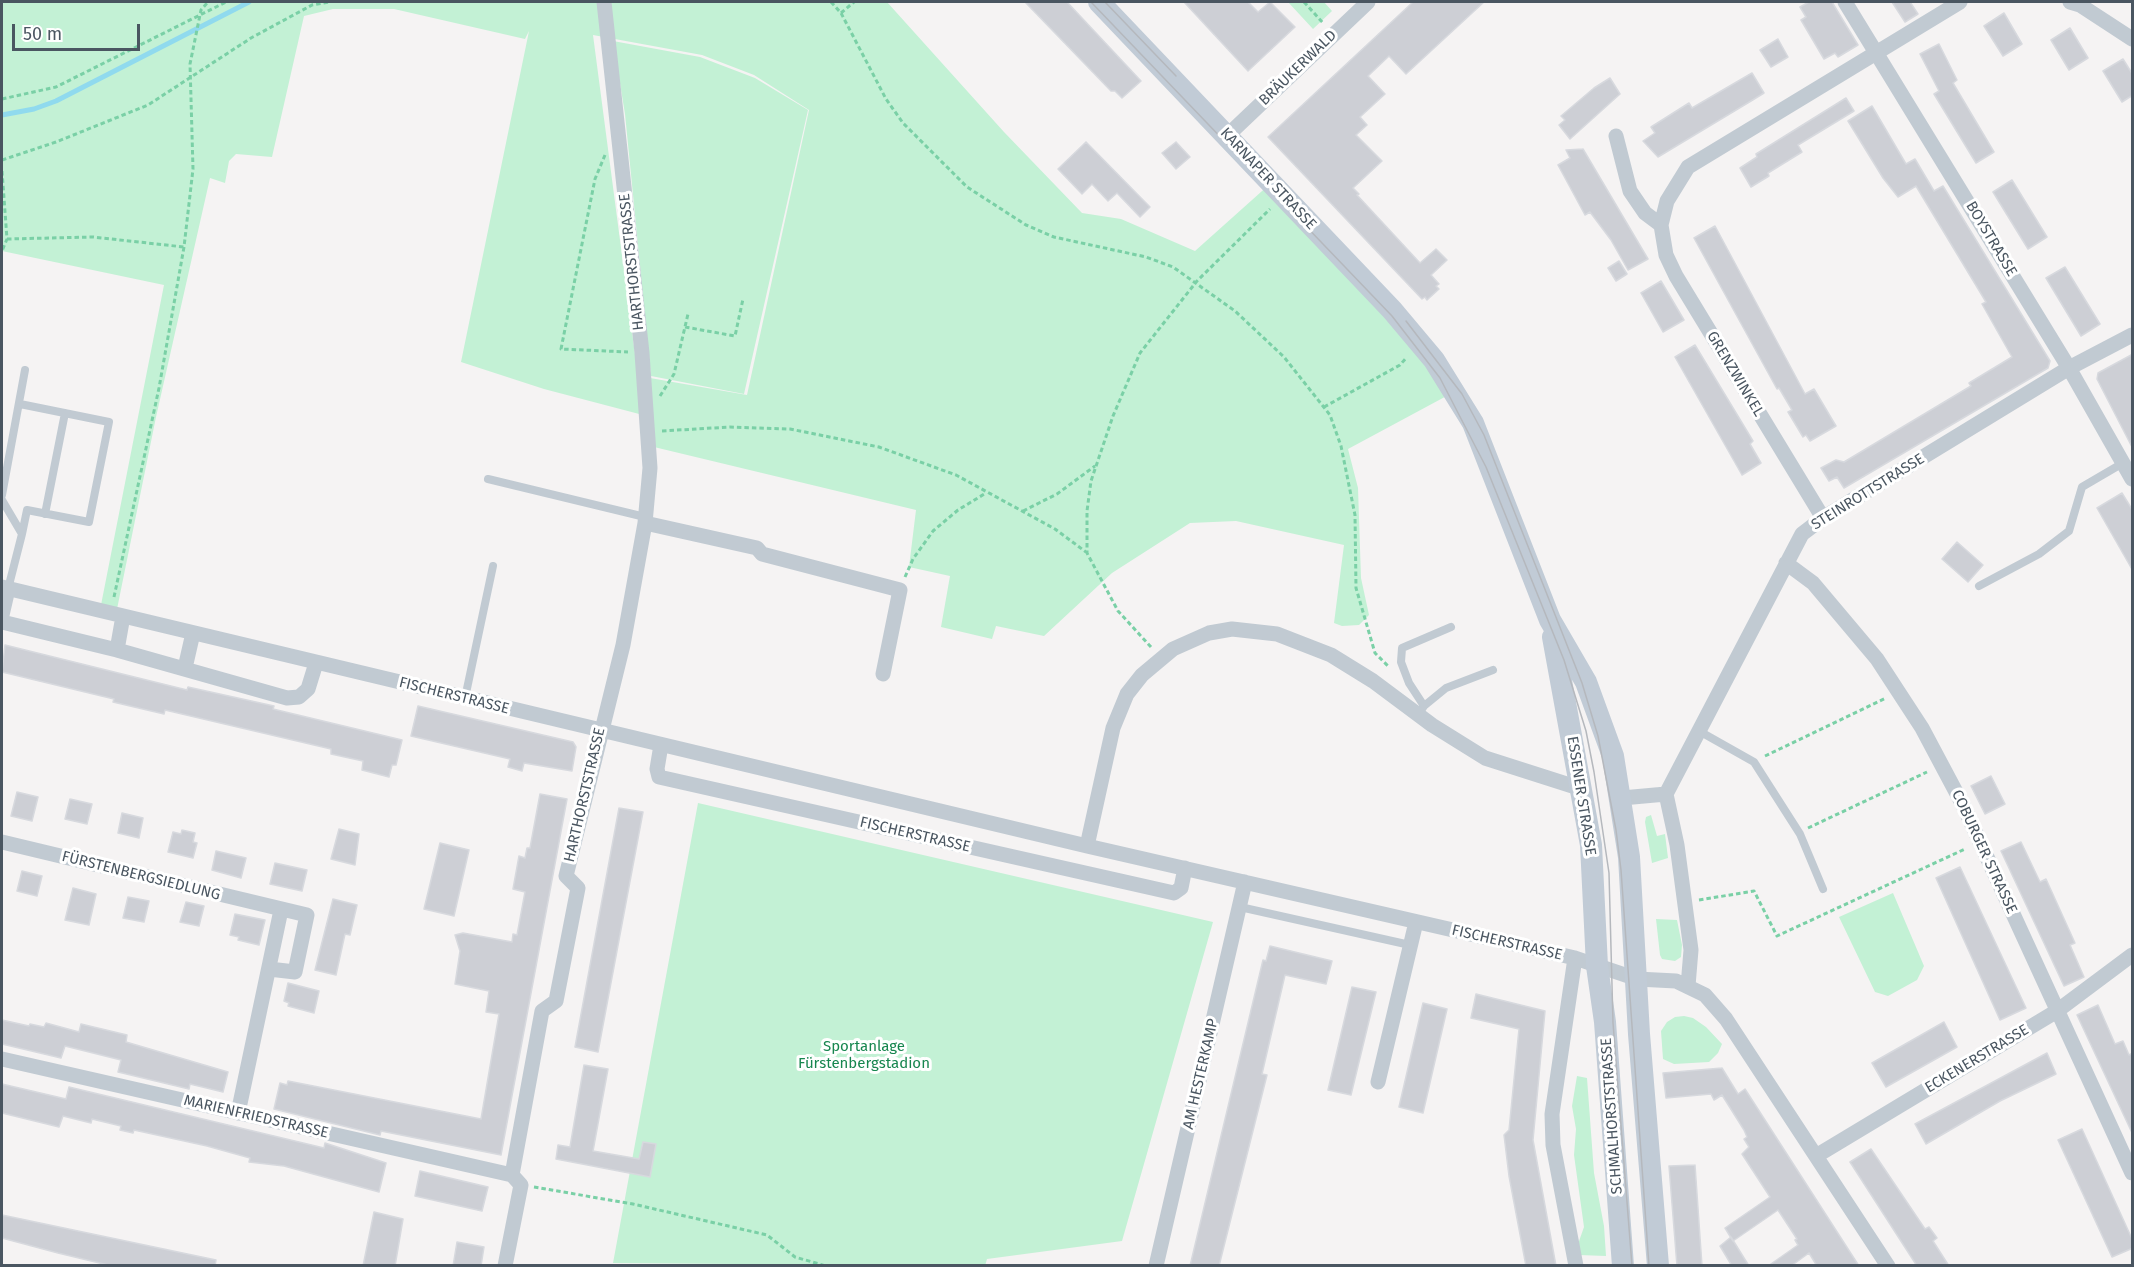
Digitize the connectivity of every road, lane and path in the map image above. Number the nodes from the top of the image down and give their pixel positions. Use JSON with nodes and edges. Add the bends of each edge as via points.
{"nodes":[{"id":1,"x":208,"y":2,"type":"edge"},
{"id":2,"x":226,"y":2,"type":"edge"},
{"id":3,"x":329,"y":2,"type":"edge"},
{"id":4,"x":604,"y":2,"type":"edge"},
{"id":5,"x":831,"y":2,"type":"edge"},
{"id":6,"x":854,"y":2,"type":"edge"},
{"id":7,"x":1099,"y":2,"type":"edge"},
{"id":8,"x":1304,"y":2,"type":"edge"},
{"id":9,"x":1368,"y":2,"type":"edge"},
{"id":10,"x":1845,"y":2,"type":"edge"},
{"id":11,"x":1960,"y":2,"type":"edge"},
{"id":12,"x":2070,"y":2,"type":"edge"},
{"id":13,"x":841,"y":13,"type":"junction"},
{"id":14,"x":200,"y":15,"type":"junction"},
{"id":15,"x":1334,"y":34,"type":"junction"},
{"id":16,"x":2133,"y":39,"type":"edge"},
{"id":17,"x":1877,"y":51,"type":"junction"},
{"id":18,"x":190,"y":78,"type":"junction"},
{"id":19,"x":2,"y":99,"type":"edge"},
{"id":20,"x":1228,"y":135,"type":"junction"},
{"id":21,"x":619,"y":136,"type":"junction"},
{"id":22,"x":1616,"y":136,"type":"dead end"},
{"id":23,"x":2,"y":160,"type":"edge"},
{"id":24,"x":2,"y":171,"type":"edge"},
{"id":25,"x":1284,"y":195,"type":"junction"},
{"id":26,"x":1661,"y":225,"type":"junction"},
{"id":27,"x":7,"y":239,"type":"junction"},
{"id":28,"x":184,"y":247,"type":"junction"},
{"id":29,"x":2,"y":251,"type":"edge"},
{"id":30,"x":1197,"y":281,"type":"junction"},
{"id":31,"x":743,"y":299,"type":"dead end"},
{"id":32,"x":687,"y":314,"type":"dead end"},
{"id":33,"x":685,"y":327,"type":"junction"},
{"id":34,"x":2133,"y":335,"type":"edge"},
{"id":35,"x":1427,"y":351,"type":"junction"},
{"id":36,"x":642,"y":353,"type":"junction"},
{"id":37,"x":2069,"y":368,"type":"junction"},
{"id":38,"x":25,"y":370,"type":"dead end"},
{"id":39,"x":20,"y":404,"type":"junction"},
{"id":40,"x":1323,"y":407,"type":"junction"},
{"id":41,"x":647,"y":411,"type":"junction"},
{"id":42,"x":65,"y":413,"type":"junction"},
{"id":43,"x":649,"y":432,"type":"junction"},
{"id":44,"x":2123,"y":463,"type":"junction"},
{"id":45,"x":1096,"y":466,"type":"junction"},
{"id":46,"x":488,"y":479,"type":"dead end"},
{"id":47,"x":2133,"y":479,"type":"edge"},
{"id":48,"x":986,"y":493,"type":"junction"},
{"id":49,"x":2,"y":497,"type":"edge"},
{"id":50,"x":1023,"y":511,"type":"junction"},
{"id":51,"x":45,"y":513,"type":"junction"},
{"id":52,"x":1823,"y":518,"type":"junction"},
{"id":53,"x":645,"y":520,"type":"junction"},
{"id":54,"x":22,"y":534,"type":"junction"},
{"id":55,"x":1087,"y":553,"type":"junction"},
{"id":56,"x":1786,"y":562,"type":"junction"},
{"id":57,"x":493,"y":566,"type":"dead end"},
{"id":58,"x":1979,"y":586,"type":"dead end"},
{"id":59,"x":5,"y":588,"type":"edge"},
{"id":60,"x":900,"y":590,"type":"junction"},
{"id":61,"x":117,"y":614,"type":"junction"},
{"id":62,"x":2,"y":615,"type":"edge"},
{"id":63,"x":1550,"y":620,"type":"junction"},
{"id":64,"x":2,"y":622,"type":"edge"},
{"id":65,"x":1451,"y":627,"type":"dead end"},
{"id":66,"x":193,"y":633,"type":"junction"},
{"id":67,"x":117,"y":650,"type":"junction"},
{"id":68,"x":1159,"y":658,"type":"junction"},
{"id":69,"x":316,"y":663,"type":"junction"},
{"id":70,"x":185,"y":668,"type":"junction"},
{"id":71,"x":1493,"y":670,"type":"dead end"},
{"id":72,"x":883,"y":674,"type":"dead end"},
{"id":73,"x":1409,"y":683,"type":"junction"},
{"id":74,"x":1898,"y":693,"type":"junction"},
{"id":75,"x":465,"y":698,"type":"junction"},
{"id":76,"x":1421,"y":710,"type":"junction"},
{"id":77,"x":600,"y":731,"type":"junction"},
{"id":78,"x":1699,"y":731,"type":"junction"},
{"id":79,"x":661,"y":745,"type":"junction"},
{"id":80,"x":1754,"y":762,"type":"junction"},
{"id":81,"x":1942,"y":765,"type":"junction"},
{"id":82,"x":1582,"y":789,"type":"junction"},
{"id":83,"x":1666,"y":794,"type":"junction"},
{"id":84,"x":1622,"y":798,"type":"junction"},
{"id":85,"x":1800,"y":834,"type":"junction"},
{"id":86,"x":2,"y":842,"type":"edge"},
{"id":87,"x":1087,"y":846,"type":"junction"},
{"id":88,"x":1185,"y":868,"type":"junction"},
{"id":89,"x":1245,"y":882,"type":"junction"},
{"id":90,"x":1823,"y":889,"type":"dead end"},
{"id":91,"x":1240,"y":907,"type":"junction"},
{"id":92,"x":281,"y":910,"type":"junction"},
{"id":93,"x":1416,"y":922,"type":"junction"},
{"id":94,"x":1410,"y":945,"type":"junction"},
{"id":95,"x":2133,"y":955,"type":"edge"},
{"id":96,"x":1575,"y":958,"type":"junction"},
{"id":97,"x":1597,"y":966,"type":"junction"},
{"id":98,"x":269,"y":969,"type":"junction"},
{"id":99,"x":1637,"y":979,"type":"junction"},
{"id":100,"x":1688,"y":986,"type":"junction"},
{"id":101,"x":2056,"y":1011,"type":"junction"},
{"id":102,"x":2,"y":1059,"type":"edge"},
{"id":103,"x":1378,"y":1082,"type":"dead end"},
{"id":104,"x":238,"y":1113,"type":"junction"},
{"id":105,"x":1816,"y":1155,"type":"junction"},
{"id":106,"x":2133,"y":1173,"type":"edge"},
{"id":107,"x":516,"y":1180,"type":"junction"},
{"id":108,"x":506,"y":1266,"type":"edge"},
{"id":109,"x":826,"y":1266,"type":"edge"},
{"id":110,"x":1156,"y":1266,"type":"edge"},
{"id":111,"x":1576,"y":1266,"type":"edge"},
{"id":112,"x":1623,"y":1266,"type":"edge"},
{"id":113,"x":1658,"y":1266,"type":"edge"},
{"id":114,"x":1888,"y":1266,"type":"edge"}],
"edges":[{"from":1,"to":14,"type":"path"},
{"from":2,"to":14,"type":"path"},
{"from":3,"to":18,"type":"path","via":[[312,5],[288,17]]},
{"from":4,"to":21,"type":"street","name":"HARTHORSTSTRASSE"},
{"from":5,"to":13,"type":"path"},
{"from":6,"to":13,"type":"path"},
{"from":7,"to":20,"type":"main road","name":"KARNAPER STRASSE"},
{"from":8,"to":15,"type":"path"},
{"from":9,"to":15,"type":"street","name":"BRÄUKERWALD"},
{"from":10,"to":17,"type":"street","name":"BOYSTRASSE"},
{"from":11,"to":17,"type":"street","name":"GRENZWINKEL"},
{"from":12,"to":16,"type":"street"},
{"from":13,"to":30,"type":"path","via":[[886,99],[903,123],[966,187],[1026,225],[1054,237],[1146,257]]},
{"from":14,"to":18,"type":"path"},
{"from":14,"to":19,"type":"path","via":[[56,87]]},
{"from":15,"to":20,"type":"street","name":"BRÄUKERWALD"},
{"from":17,"to":26,"type":"street","name":"GRENZWINKEL","via":[[1688,166],[1667,201]]},
{"from":17,"to":37,"type":"street","name":"BOYSTRASSE"},
{"from":18,"to":23,"type":"path","via":[[132,113]]},
{"from":18,"to":28,"type":"path","via":[[193,169]]},
{"from":20,"to":25,"type":"main road","name":"KARNAPER STRASSE"},
{"from":21,"to":36,"type":"street","name":"HARTHORSTSTRASSE"},
{"from":21,"to":36,"type":"path","via":[[603,158],[595,179],[561,349]]},
{"from":22,"to":26,"type":"street","via":[[1629,191]]},
{"from":24,"to":27,"type":"path"},
{"from":25,"to":30,"type":"path"},
{"from":25,"to":35,"type":"main road","name":"KARNAPER STRASSE"},
{"from":26,"to":52,"type":"street","name":"GRENZWINKEL","via":[[1666,255],[1676,276]]},
{"from":27,"to":28,"type":"path","via":[[93,237]]},
{"from":27,"to":29,"type":"path"},
{"from":28,"to":61,"type":"path"},
{"from":30,"to":40,"type":"path","via":[[1284,357]]},
{"from":30,"to":45,"type":"path","via":[[1140,353]]},
{"from":31,"to":33,"type":"path","via":[[735,336]]},
{"from":32,"to":33,"type":"path"},
{"from":33,"to":41,"type":"path","via":[[674,374]]},
{"from":34,"to":37,"type":"street","name":"STEINROTTSTRASSE"},
{"from":35,"to":40,"type":"path"},
{"from":35,"to":63,"type":"main road","name":"ESSENER STRASSE","via":[[1473,423]]},
{"from":36,"to":41,"type":"street","name":"HARTHORSTSTRASSE"},
{"from":37,"to":44,"type":"street","name":"BOYSTRASSE"},
{"from":37,"to":52,"type":"street","name":"STEINROTTSTRASSE"},
{"from":38,"to":39,"type":"lane"},
{"from":39,"to":42,"type":"lane"},
{"from":39,"to":49,"type":"lane"},
{"from":40,"to":73,"type":"path","via":[[1330,415],[1341,446],[1355,515],[1356,588],[1371,642],[1375,653]]},
{"from":41,"to":43,"type":"street","name":"HARTHORSTSTRASSE"},
{"from":42,"to":51,"type":"lane"},
{"from":42,"to":51,"type":"lane","via":[[109,422],[88,522]]},
{"from":43,"to":48,"type":"path","via":[[740,427],[821,434],[903,454],[956,475]]},
{"from":43,"to":53,"type":"street","name":"HARTHORSTSTRASSE"},
{"from":44,"to":47,"type":"street","name":"BOYSTRASSE"},
{"from":44,"to":58,"type":"lane","via":[[2082,487],[2069,531],[2039,554]]},
{"from":45,"to":50,"type":"path","via":[[1057,494]]},
{"from":45,"to":55,"type":"path","via":[[1087,512]]},
{"from":46,"to":53,"type":"lane"},
{"from":48,"to":50,"type":"path"},
{"from":48,"to":60,"type":"path","via":[[933,531],[913,559]]},
{"from":49,"to":54,"type":"lane"},
{"from":50,"to":55,"type":"path","via":[[1056,529]]},
{"from":51,"to":54,"type":"lane","via":[[27,510]]},
{"from":52,"to":56,"type":"street","name":"STEINROTTSTRASSE","via":[[1802,534]]},
{"from":53,"to":60,"type":"street"},
{"from":53,"to":77,"type":"street","name":"HARTHORSTSTRASSE","via":[[623,645]]},
{"from":54,"to":59,"type":"lane"},
{"from":55,"to":68,"type":"path","via":[[1118,611]]},
{"from":56,"to":74,"type":"street","name":"COBURGER STRASSE","via":[[1813,583],[1877,659]]},
{"from":56,"to":78,"type":"street","name":"STEINROTTSTRASSE"},
{"from":57,"to":75,"type":"lane"},
{"from":59,"to":61,"type":"street","name":"FISCHERSTRASSE"},
{"from":59,"to":62,"type":"street"},
{"from":60,"to":72,"type":"street"},
{"from":61,"to":66,"type":"street","name":"FISCHERSTRASSE"},
{"from":61,"to":67,"type":"street"},
{"from":63,"to":82,"type":"main road","name":"ESSENER STRASSE"},
{"from":63,"to":84,"type":"main road","name":"ESSENER STRASSE","via":[[1586,682],[1613,756]]},
{"from":64,"to":67,"type":"street"},
{"from":65,"to":73,"type":"lane","via":[[1402,648],[1401,662]]},
{"from":66,"to":69,"type":"street","name":"FISCHERSTRASSE"},
{"from":66,"to":70,"type":"street"},
{"from":67,"to":70,"type":"street"},
{"from":68,"to":76,"type":"street","via":[[1209,633],[1232,629],[1277,634],[1331,655]]},
{"from":68,"to":87,"type":"street","via":[[1127,694],[1118,712]]},
{"from":69,"to":70,"type":"street","via":[[308,689],[299,697],[287,698]]},
{"from":69,"to":75,"type":"street","name":"FISCHERSTRASSE"},
{"from":71,"to":76,"type":"lane","via":[[1446,688]]},
{"from":73,"to":76,"type":"lane"},
{"from":74,"to":80,"type":"path"},
{"from":74,"to":81,"type":"street","name":"COBURGER STRASSE"},
{"from":75,"to":77,"type":"street","name":"FISCHERSTRASSE"},
{"from":76,"to":82,"type":"street","via":[[1485,758]]},
{"from":77,"to":79,"type":"street","name":"FISCHERSTRASSE"},
{"from":77,"to":107,"type":"street","name":"HARTHORSTSTRASSE","via":[[566,876],[578,888],[556,1001],[542,1011]]},
{"from":78,"to":80,"type":"lane"},
{"from":78,"to":83,"type":"street","name":"STEINROTTSTRASSE"},
{"from":79,"to":87,"type":"street","name":"FISCHERSTRASSE"},
{"from":79,"to":88,"type":"street","name":"FISCHERSTRASSE","via":[[659,777],[1174,893],[1181,888]]},
{"from":80,"to":85,"type":"lane"},
{"from":81,"to":85,"type":"path"},
{"from":81,"to":101,"type":"street","name":"COBURGER STRASSE"},
{"from":82,"to":97,"type":"main road","name":"ESSENER STRASSE","via":[[1591,845]]},
{"from":83,"to":84,"type":"street"},
{"from":83,"to":100,"type":"street","via":[[1691,950]]},
{"from":84,"to":99,"type":"main road","name":"ESSENER STRASSE"},
{"from":85,"to":90,"type":"lane"},
{"from":86,"to":92,"type":"street","name":"FÜRSTENBERGSIEDLUNG"},
{"from":87,"to":88,"type":"street","name":"FISCHERSTRASSE"},
{"from":88,"to":89,"type":"street","name":"FISCHERSTRASSE"},
{"from":89,"to":91,"type":"street","name":"AM HESTERKAMP"},
{"from":89,"to":93,"type":"street","name":"FISCHERSTRASSE"},
{"from":91,"to":94,"type":"lane"},
{"from":91,"to":110,"type":"street","name":"AM HESTERKAMP"},
{"from":92,"to":98,"type":"street"},
{"from":92,"to":98,"type":"street","name":"FÜRSTENBERGSIEDLUNG","via":[[308,915],[295,972]]},
{"from":93,"to":94,"type":"street"},
{"from":93,"to":96,"type":"street","name":"FISCHERSTRASSE"},
{"from":94,"to":103,"type":"street"},
{"from":95,"to":101,"type":"street","name":"ECKENERSTRASSE"},
{"from":96,"to":97,"type":"street","name":"FISCHERSTRASSE"},
{"from":96,"to":111,"type":"street","via":[[1552,1114],[1553,1145]]},
{"from":97,"to":99,"type":"street"},
{"from":97,"to":112,"type":"main road","name":"SCHMALHORSTSTRASSE","via":[[1605,1023]]},
{"from":98,"to":104,"type":"street"},
{"from":99,"to":100,"type":"street","via":[[1676,981]]},
{"from":99,"to":113,"type":"main road"},
{"from":100,"to":105,"type":"street","via":[[1705,995],[1726,1019]]},
{"from":101,"to":105,"type":"street","name":"ECKENERSTRASSE"},
{"from":101,"to":106,"type":"street","name":"COBURGER STRASSE"},
{"from":102,"to":104,"type":"street","name":"MARIENFRIEDSTRASSE"},
{"from":104,"to":107,"type":"street","name":"MARIENFRIEDSTRASSE"},
{"from":105,"to":114,"type":"street"},
{"from":107,"to":108,"type":"street","name":"HARTHORSTSTRASSE"},
{"from":107,"to":109,"type":"path","via":[[767,1235],[795,1257]]}]}
